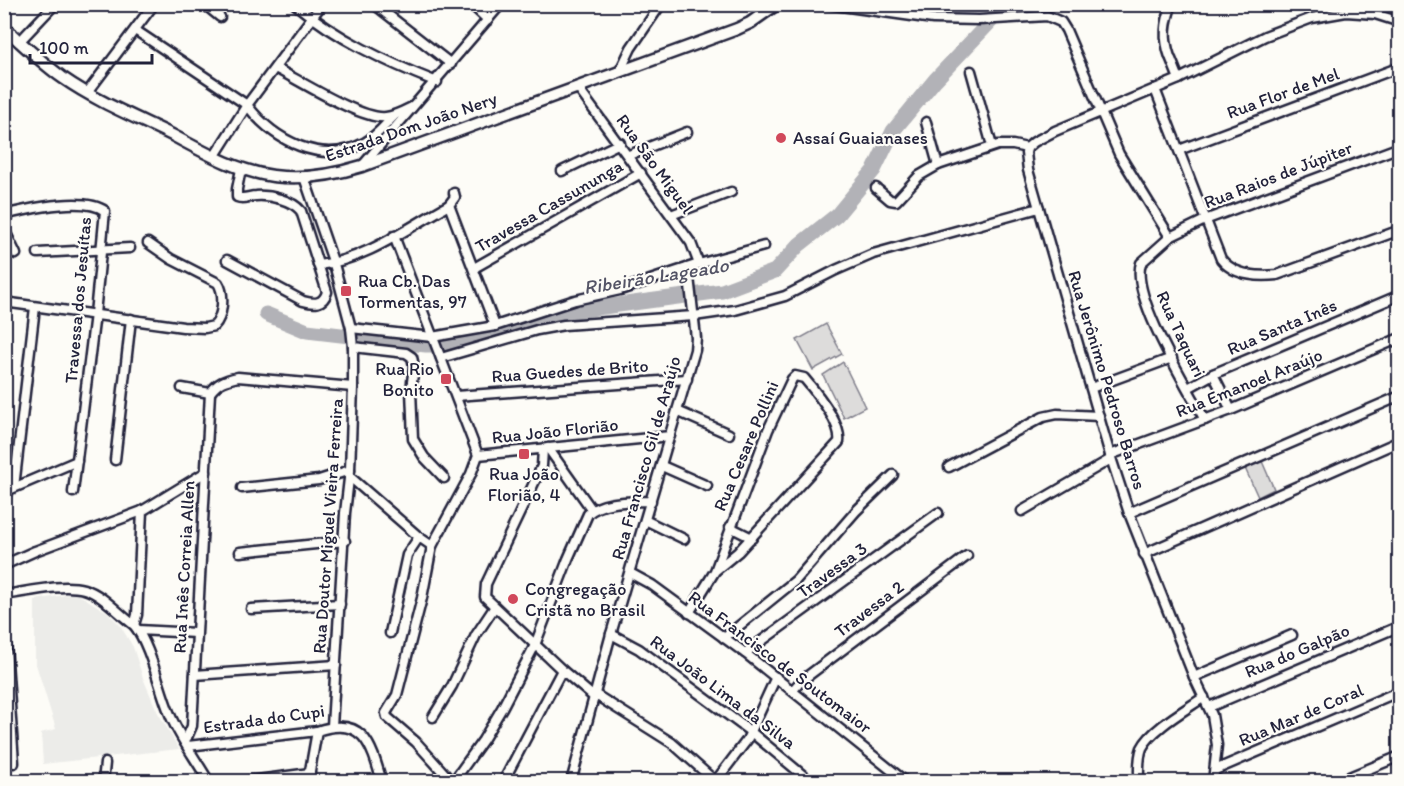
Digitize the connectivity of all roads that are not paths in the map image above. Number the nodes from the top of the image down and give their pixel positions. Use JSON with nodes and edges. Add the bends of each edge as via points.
{"nodes":[{"id":1,"x":56,"y":4,"type":"edge"},
{"id":2,"x":154,"y":4,"type":"edge"},
{"id":3,"x":204,"y":4,"type":"edge"},
{"id":4,"x":295,"y":4,"type":"edge"},
{"id":5,"x":322,"y":4,"type":"edge"},
{"id":6,"x":374,"y":4,"type":"edge"},
{"id":7,"x":471,"y":4,"type":"edge"},
{"id":8,"x":501,"y":4,"type":"edge"},
{"id":9,"x":661,"y":4,"type":"edge"},
{"id":10,"x":777,"y":4,"type":"edge"},
{"id":11,"x":826,"y":4,"type":"edge"},
{"id":12,"x":1172,"y":4,"type":"edge"},
{"id":13,"x":220,"y":17,"type":"dead end"},
{"id":14,"x":312,"y":18,"type":"junction"},
{"id":15,"x":488,"y":20,"type":"junction"},
{"id":16,"x":1400,"y":22,"type":"edge"},
{"id":17,"x":4,"y":27,"type":"edge"},
{"id":18,"x":135,"y":30,"type":"junction"},
{"id":19,"x":19,"y":42,"type":"junction"},
{"id":20,"x":451,"y":64,"type":"junction"},
{"id":21,"x":275,"y":68,"type":"junction"},
{"id":22,"x":1400,"y":68,"type":"edge"},
{"id":23,"x":620,"y":70,"type":"junction"},
{"id":24,"x":971,"y":71,"type":"dead end"},
{"id":25,"x":1179,"y":79,"type":"junction"},
{"id":26,"x":436,"y":82,"type":"junction"},
{"id":27,"x":577,"y":87,"type":"junction"},
{"id":28,"x":1155,"y":89,"type":"junction"},
{"id":29,"x":87,"y":93,"type":"junction"},
{"id":30,"x":248,"y":105,"type":"junction"},
{"id":31,"x":415,"y":105,"type":"junction"},
{"id":32,"x":1100,"y":112,"type":"junction"},
{"id":33,"x":394,"y":115,"type":"junction"},
{"id":34,"x":926,"y":122,"type":"dead end"},
{"id":35,"x":687,"y":132,"type":"dead end"},
{"id":36,"x":620,"y":143,"type":"junction"},
{"id":37,"x":992,"y":146,"type":"junction"},
{"id":38,"x":1400,"y":147,"type":"edge"},
{"id":39,"x":1027,"y":148,"type":"junction"},
{"id":40,"x":1179,"y":150,"type":"junction"},
{"id":41,"x":628,"y":155,"type":"junction"},
{"id":42,"x":214,"y":157,"type":"junction"},
{"id":43,"x":938,"y":165,"type":"junction"},
{"id":44,"x":362,"y":166,"type":"junction"},
{"id":45,"x":241,"y":169,"type":"junction"},
{"id":46,"x":562,"y":171,"type":"dead end"},
{"id":47,"x":641,"y":173,"type":"junction"},
{"id":48,"x":304,"y":177,"type":"junction"},
{"id":49,"x":876,"y":188,"type":"dead end"},
{"id":50,"x":731,"y":192,"type":"dead end"},
{"id":51,"x":454,"y":193,"type":"dead end"},
{"id":52,"x":449,"y":205,"type":"junction"},
{"id":53,"x":1039,"y":208,"type":"junction"},
{"id":54,"x":4,"y":215,"type":"edge"},
{"id":55,"x":671,"y":215,"type":"junction"},
{"id":56,"x":1205,"y":220,"type":"junction"},
{"id":57,"x":4,"y":229,"type":"edge"},
{"id":58,"x":1400,"y":230,"type":"edge"},
{"id":59,"x":394,"y":236,"type":"junction"},
{"id":60,"x":1170,"y":237,"type":"junction"},
{"id":61,"x":148,"y":243,"type":"dead end"},
{"id":62,"x":764,"y":246,"type":"dead end"},
{"id":63,"x":130,"y":248,"type":"dead end"},
{"id":64,"x":102,"y":249,"type":"junction"},
{"id":65,"x":38,"y":253,"type":"dead end"},
{"id":66,"x":16,"y":254,"type":"dead end"},
{"id":67,"x":227,"y":260,"type":"dead end"},
{"id":68,"x":334,"y":264,"type":"junction"},
{"id":69,"x":699,"y":264,"type":"junction"},
{"id":70,"x":318,"y":265,"type":"junction"},
{"id":71,"x":474,"y":268,"type":"junction"},
{"id":72,"x":688,"y":268,"type":"junction"},
{"id":73,"x":1400,"y":295,"type":"edge"},
{"id":74,"x":4,"y":302,"type":"edge"},
{"id":75,"x":34,"y":307,"type":"junction"},
{"id":76,"x":95,"y":314,"type":"junction"},
{"id":77,"x":694,"y":316,"type":"junction"},
{"id":78,"x":131,"y":319,"type":"junction"},
{"id":79,"x":495,"y":326,"type":"junction"},
{"id":80,"x":351,"y":328,"type":"junction"},
{"id":81,"x":1400,"y":338,"type":"edge"},
{"id":82,"x":434,"y":340,"type":"junction"},
{"id":83,"x":353,"y":347,"type":"junction"},
{"id":84,"x":440,"y":357,"type":"junction"},
{"id":85,"x":1172,"y":358,"type":"junction"},
{"id":86,"x":1213,"y":375,"type":"junction"},
{"id":87,"x":687,"y":379,"type":"junction"},
{"id":88,"x":353,"y":387,"type":"junction"},
{"id":89,"x":182,"y":388,"type":"dead end"},
{"id":90,"x":1091,"y":388,"type":"junction"},
{"id":91,"x":1188,"y":388,"type":"junction"},
{"id":92,"x":210,"y":393,"type":"junction"},
{"id":93,"x":456,"y":396,"type":"junction"},
{"id":94,"x":1400,"y":396,"type":"edge"},
{"id":95,"x":1231,"y":410,"type":"junction"},
{"id":96,"x":677,"y":411,"type":"junction"},
{"id":97,"x":1099,"y":416,"type":"junction"},
{"id":98,"x":1205,"y":420,"type":"junction"},
{"id":99,"x":729,"y":434,"type":"dead end"},
{"id":100,"x":670,"y":436,"type":"junction"},
{"id":101,"x":1400,"y":441,"type":"edge"},
{"id":102,"x":545,"y":448,"type":"junction"},
{"id":103,"x":478,"y":456,"type":"junction"},
{"id":104,"x":1111,"y":457,"type":"junction"},
{"id":105,"x":115,"y":460,"type":"dead end"},
{"id":106,"x":77,"y":461,"type":"junction"},
{"id":107,"x":662,"y":466,"type":"junction"},
{"id":108,"x":949,"y":466,"type":"dead end"},
{"id":109,"x":206,"y":472,"type":"junction"},
{"id":110,"x":350,"y":473,"type":"junction"},
{"id":111,"x":893,"y":475,"type":"dead end"},
{"id":112,"x":444,"y":478,"type":"dead end"},
{"id":113,"x":707,"y":486,"type":"dead end"},
{"id":114,"x":14,"y":487,"type":"junction"},
{"id":115,"x":242,"y":488,"type":"dead end"},
{"id":116,"x":4,"y":492,"type":"edge"},
{"id":117,"x":73,"y":492,"type":"dead end"},
{"id":118,"x":651,"y":501,"type":"junction"},
{"id":119,"x":592,"y":510,"type":"junction"},
{"id":120,"x":142,"y":511,"type":"junction"},
{"id":121,"x":1022,"y":511,"type":"dead end"},
{"id":122,"x":938,"y":513,"type":"dead end"},
{"id":123,"x":1129,"y":513,"type":"junction"},
{"id":124,"x":645,"y":520,"type":"junction"},
{"id":125,"x":730,"y":527,"type":"junction"},
{"id":126,"x":419,"y":537,"type":"junction"},
{"id":127,"x":752,"y":538,"type":"junction"},
{"id":128,"x":684,"y":539,"type":"dead end"},
{"id":129,"x":345,"y":541,"type":"junction"},
{"id":130,"x":432,"y":549,"type":"junction"},
{"id":131,"x":240,"y":552,"type":"dead end"},
{"id":132,"x":1144,"y":554,"type":"junction"},
{"id":133,"x":966,"y":556,"type":"dead end"},
{"id":134,"x":4,"y":566,"type":"edge"},
{"id":135,"x":715,"y":571,"type":"junction"},
{"id":136,"x":630,"y":573,"type":"junction"},
{"id":137,"x":4,"y":595,"type":"edge"},
{"id":138,"x":340,"y":604,"type":"junction"},
{"id":139,"x":494,"y":608,"type":"junction"},
{"id":140,"x":251,"y":609,"type":"dead end"},
{"id":141,"x":689,"y":613,"type":"junction"},
{"id":142,"x":4,"y":617,"type":"edge"},
{"id":143,"x":1400,"y":626,"type":"edge"},
{"id":144,"x":136,"y":628,"type":"junction"},
{"id":145,"x":196,"y":633,"type":"junction"},
{"id":146,"x":390,"y":633,"type":"dead end"},
{"id":147,"x":611,"y":634,"type":"junction"},
{"id":148,"x":1292,"y":635,"type":"dead end"},
{"id":149,"x":724,"y":638,"type":"junction"},
{"id":150,"x":535,"y":645,"type":"junction"},
{"id":151,"x":745,"y":653,"type":"junction"},
{"id":152,"x":336,"y":664,"type":"junction"},
{"id":153,"x":562,"y":670,"type":"junction"},
{"id":154,"x":195,"y":675,"type":"junction"},
{"id":155,"x":776,"y":677,"type":"junction"},
{"id":156,"x":1194,"y":677,"type":"junction"},
{"id":157,"x":793,"y":690,"type":"junction"},
{"id":158,"x":1400,"y":691,"type":"edge"},
{"id":159,"x":596,"y":696,"type":"junction"},
{"id":160,"x":1204,"y":697,"type":"junction"},
{"id":161,"x":1209,"y":707,"type":"junction"},
{"id":162,"x":434,"y":717,"type":"dead end"},
{"id":163,"x":332,"y":726,"type":"junction"},
{"id":164,"x":317,"y":730,"type":"junction"},
{"id":165,"x":751,"y":732,"type":"junction"},
{"id":166,"x":187,"y":744,"type":"junction"},
{"id":167,"x":1400,"y":756,"type":"edge"},
{"id":168,"x":14,"y":763,"type":"dead end"},
{"id":169,"x":105,"y":763,"type":"dead end"},
{"id":170,"x":1215,"y":770,"type":"junction"},
{"id":171,"x":309,"y":777,"type":"edge"},
{"id":172,"x":716,"y":781,"type":"edge"},
{"id":173,"x":103,"y":782,"type":"edge"},
{"id":174,"x":209,"y":782,"type":"edge"},
{"id":175,"x":241,"y":782,"type":"edge"},
{"id":176,"x":382,"y":782,"type":"edge"},
{"id":177,"x":452,"y":782,"type":"edge"},
{"id":178,"x":503,"y":782,"type":"edge"},
{"id":179,"x":571,"y":782,"type":"edge"},
{"id":180,"x":811,"y":782,"type":"edge"},
{"id":181,"x":906,"y":782,"type":"edge"},
{"id":182,"x":1138,"y":782,"type":"edge"},
{"id":183,"x":1213,"y":782,"type":"edge"},
{"id":184,"x":1337,"y":782,"type":"edge"}],
"edges":[{"from":1,"to":19,"type":"street"},
{"from":2,"to":18,"type":"street"},
{"from":3,"to":13,"type":"street"},
{"from":4,"to":14,"type":"street"},
{"from":5,"to":14,"type":"street"},
{"from":6,"to":20,"type":"street"},
{"from":7,"to":15,"type":"street"},
{"from":8,"to":15,"type":"street"},
{"from":9,"to":23,"type":"street"},
{"from":10,"to":23,"type":"main road","name":"Estrada Dom João Nery","via":[[738,29]]},
{"from":11,"to":32,"type":"street","via":[[933,19],[1055,18],[1066,30]]},
{"from":12,"to":25,"type":"street","via":[[1166,40]]},
{"from":14,"to":21,"type":"street"},
{"from":14,"to":26,"type":"street","via":[[372,55]]},
{"from":15,"to":20,"type":"street"},
{"from":16,"to":25,"type":"street","via":[[1375,14],[1346,12],[1312,18],[1265,36]]},
{"from":17,"to":19,"type":"main road","name":"Estrada Dom João Nery"},
{"from":18,"to":29,"type":"street"},
{"from":18,"to":30,"type":"street"},
{"from":19,"to":29,"type":"main road","name":"Estrada Dom João Nery"},
{"from":20,"to":26,"type":"street"},
{"from":21,"to":30,"type":"street"},
{"from":21,"to":33,"type":"street","via":[[356,109],[377,117]]},
{"from":22,"to":40,"type":"street","name":"Rua Flor de Mel"},
{"from":23,"to":27,"type":"main road","name":"Estrada Dom João Nery"},
{"from":24,"to":37,"type":"street"},
{"from":25,"to":28,"type":"street"},
{"from":26,"to":31,"type":"street"},
{"from":27,"to":36,"type":"street","name":"Rua São Miguel"},
{"from":27,"to":44,"type":"main road","name":"Estrada Dom João Nery"},
{"from":28,"to":32,"type":"street"},
{"from":28,"to":40,"type":"street"},
{"from":29,"to":42,"type":"main road","name":"Estrada Dom João Nery"},
{"from":30,"to":33,"type":"street","via":[[280,137],[324,153],[364,144]]},
{"from":30,"to":42,"type":"street"},
{"from":31,"to":33,"type":"street"},
{"from":31,"to":44,"type":"street"},
{"from":32,"to":39,"type":"street"},
{"from":32,"to":60,"type":"street","via":[[1131,176]]},
{"from":34,"to":43,"type":"street"},
{"from":35,"to":41,"type":"street"},
{"from":36,"to":41,"type":"street","name":"Rua São Miguel"},
{"from":36,"to":46,"type":"street"},
{"from":37,"to":39,"type":"street"},
{"from":37,"to":43,"type":"street"},
{"from":38,"to":56,"type":"street","name":"Rua Raios de Júpiter"},
{"from":39,"to":53,"type":"street","name":"Rua Jerônimo Pedroso Barros","via":[[1028,170]]},
{"from":40,"to":56,"type":"street"},
{"from":41,"to":47,"type":"street","name":"Rua São Miguel"},
{"from":42,"to":45,"type":"main road","name":"Estrada Dom João Nery"},
{"from":43,"to":49,"type":"street","via":[[920,176],[896,201]]},
{"from":44,"to":48,"type":"main road","name":"Estrada Dom João Nery"},
{"from":45,"to":48,"type":"main road","name":"Estrada Dom João Nery","via":[[271,176]]},
{"from":45,"to":70,"type":"street","via":[[237,197],[262,196],[298,207]]},
{"from":47,"to":55,"type":"street","name":"Rua São Miguel"},
{"from":47,"to":71,"type":"street","name":"Travessa Cassununga"},
{"from":48,"to":68,"type":"street","name":"Rua Doutor Miguel Vieira Ferreira"},
{"from":50,"to":55,"type":"street"},
{"from":51,"to":52,"type":"street"},
{"from":52,"to":59,"type":"street"},
{"from":52,"to":71,"type":"street"},
{"from":53,"to":77,"type":"street","via":[[873,254],[785,297]]},
{"from":53,"to":90,"type":"street","name":"Rua Jerônimo Pedroso Barros"},
{"from":54,"to":64,"type":"street","name":"Travessa dos Jesuítas","via":[[55,205],[102,209]]},
{"from":55,"to":69,"type":"street","name":"Rua São Miguel","via":[[691,243]]},
{"from":56,"to":58,"type":"street","via":[[1226,266],[1257,276],[1289,272]]},
{"from":56,"to":60,"type":"street","name":"Rua Raios de Júpiter"},
{"from":57,"to":66,"type":"street"},
{"from":59,"to":68,"type":"street"},
{"from":59,"to":82,"type":"street"},
{"from":60,"to":85,"type":"street","name":"Rua Taquari","via":[[1144,259],[1139,274],[1148,309]]},
{"from":61,"to":78,"type":"street","via":[[218,283],[222,294],[220,318],[214,326],[205,328]]},
{"from":62,"to":69,"type":"street"},
{"from":63,"to":64,"type":"street"},
{"from":64,"to":65,"type":"street"},
{"from":64,"to":76,"type":"street","name":"Travessa dos Jesuítas"},
{"from":67,"to":70,"type":"street","via":[[312,304],[320,303],[327,292]]},
{"from":68,"to":70,"type":"street"},
{"from":68,"to":80,"type":"street","name":"Rua Doutor Miguel Vieira Ferreira"},
{"from":69,"to":72,"type":"street"},
{"from":71,"to":79,"type":"street"},
{"from":72,"to":77,"type":"street","name":"Rua Francisco Gil de Araújo"},
{"from":72,"to":79,"type":"street"},
{"from":73,"to":86,"type":"street","name":"Rua Santa Inês"},
{"from":74,"to":75,"type":"street"},
{"from":75,"to":76,"type":"street"},
{"from":75,"to":114,"type":"street"},
{"from":76,"to":78,"type":"street"},
{"from":76,"to":106,"type":"street","name":"Travessa dos Jesuítas"},
{"from":77,"to":84,"type":"street","via":[[564,325]]},
{"from":77,"to":87,"type":"street","name":"Rua Francisco Gil de Araújo","via":[[695,350]]},
{"from":78,"to":105,"type":"street"},
{"from":79,"to":82,"type":"street"},
{"from":80,"to":82,"type":"street"},
{"from":80,"to":83,"type":"street","name":"Rua Doutor Miguel Vieira Ferreira"},
{"from":81,"to":95,"type":"street","name":"Rua Emanoel Araújo"},
{"from":82,"to":84,"type":"street"},
{"from":83,"to":88,"type":"street","name":"Rua Doutor Miguel Vieira Ferreira"},
{"from":83,"to":112,"type":"street","via":[[412,357],[413,439]]},
{"from":84,"to":93,"type":"street"},
{"from":85,"to":90,"type":"street"},
{"from":85,"to":91,"type":"street","name":"Rua Taquari"},
{"from":86,"to":91,"type":"street"},
{"from":86,"to":95,"type":"street","name":"Rua Santa Inês"},
{"from":87,"to":93,"type":"street","name":"Rua Guedes de Brito"},
{"from":87,"to":96,"type":"street","name":"Rua Francisco Gil de Araújo"},
{"from":88,"to":92,"type":"street","via":[[237,377],[216,384]]},
{"from":88,"to":110,"type":"street","name":"Rua Doutor Miguel Vieira Ferreira"},
{"from":89,"to":92,"type":"street"},
{"from":90,"to":97,"type":"street","name":"Rua Jerônimo Pedroso Barros"},
{"from":91,"to":98,"type":"street","name":"Rua Taquari"},
{"from":92,"to":109,"type":"street","name":"Rua Inês Correia Allen"},
{"from":93,"to":103,"type":"street"},
{"from":94,"to":123,"type":"street"},
{"from":95,"to":98,"type":"street","name":"Rua Emanoel Araújo"},
{"from":96,"to":99,"type":"street"},
{"from":96,"to":100,"type":"street","name":"Rua Francisco Gil de Araújo"},
{"from":97,"to":104,"type":"street","name":"Rua Jerônimo Pedroso Barros"},
{"from":97,"to":108,"type":"street","via":[[1043,417]]},
{"from":98,"to":104,"type":"street","name":"Rua Emanoel Araújo"},
{"from":100,"to":102,"type":"street","name":"Rua João Florião"},
{"from":100,"to":107,"type":"street","name":"Rua Francisco Gil de Araújo"},
{"from":101,"to":132,"type":"street"},
{"from":102,"to":103,"type":"street","name":"Rua João Florião"},
{"from":102,"to":119,"type":"street"},
{"from":102,"to":139,"type":"street","via":[[539,472],[484,590]]},
{"from":103,"to":130,"type":"street"},
{"from":104,"to":121,"type":"street","name":"Rua Emanoel Araújo"},
{"from":104,"to":123,"type":"street","name":"Rua Jerônimo Pedroso Barros"},
{"from":106,"to":114,"type":"street"},
{"from":106,"to":117,"type":"street","name":"Travessa dos Jesuítas"},
{"from":107,"to":113,"type":"street"},
{"from":107,"to":118,"type":"street","name":"Rua Francisco Gil de Araújo"},
{"from":109,"to":120,"type":"street"},
{"from":109,"to":145,"type":"street","name":"Rua Inês Correia Allen"},
{"from":110,"to":115,"type":"street"},
{"from":110,"to":126,"type":"street"},
{"from":110,"to":129,"type":"street","name":"Rua Doutor Miguel Vieira Ferreira"},
{"from":111,"to":149,"type":"street","via":[[796,580]]},
{"from":114,"to":116,"type":"street"},
{"from":118,"to":119,"type":"street"},
{"from":118,"to":124,"type":"street","name":"Rua Francisco Gil de Araújo"},
{"from":119,"to":150,"type":"street","via":[[584,519]]},
{"from":120,"to":134,"type":"street"},
{"from":120,"to":144,"type":"street"},
{"from":122,"to":151,"type":"street","name":"Travessa 3"},
{"from":123,"to":132,"type":"street","name":"Rua Jerônimo Pedroso Barros"},
{"from":124,"to":128,"type":"street"},
{"from":124,"to":136,"type":"street","name":"Rua Francisco Gil de Araújo"},
{"from":125,"to":127,"type":"street","name":"Rua Cesare Pollini"},
{"from":125,"to":127,"type":"street","name":"Rua Cesare Pollini","via":[[792,379],[804,378],[839,430],[839,442]]},
{"from":125,"to":135,"type":"street","name":"Rua Cesare Pollini"},
{"from":126,"to":130,"type":"street"},
{"from":126,"to":146,"type":"street","via":[[407,555]]},
{"from":127,"to":135,"type":"street","name":"Rua Cesare Pollini"},
{"from":129,"to":131,"type":"street"},
{"from":129,"to":138,"type":"street","name":"Rua Doutor Miguel Vieira Ferreira"},
{"from":130,"to":177,"type":"street","via":[[397,695],[386,712]]},
{"from":132,"to":156,"type":"street","name":"Rua Jerônimo Pedroso Barros"},
{"from":133,"to":157,"type":"street","name":"Travessa 2"},
{"from":135,"to":141,"type":"street","name":"Rua Cesare Pollini"},
{"from":136,"to":141,"type":"street","name":"Rua Francisco de Soutomaior"},
{"from":136,"to":147,"type":"street","name":"Rua Francisco Gil de Araújo"},
{"from":137,"to":144,"type":"street","via":[[85,589]]},
{"from":138,"to":140,"type":"street"},
{"from":138,"to":152,"type":"street","name":"Rua Doutor Miguel Vieira Ferreira"},
{"from":139,"to":150,"type":"street"},
{"from":139,"to":162,"type":"street"},
{"from":141,"to":149,"type":"street","name":"Rua Francisco de Soutomaior"},
{"from":142,"to":168,"type":"street"},
{"from":143,"to":161,"type":"street","name":"Rua do Galpão"},
{"from":144,"to":145,"type":"street"},
{"from":144,"to":166,"type":"street","name":"Estrada do Cupi","via":[[169,713]]},
{"from":145,"to":154,"type":"street","name":"Rua Inês Correia Allen"},
{"from":147,"to":159,"type":"street","name":"Rua Francisco Gil de Araújo"},
{"from":147,"to":165,"type":"street","name":"Rua João Lima da Silva","via":[[639,649]]},
{"from":148,"to":156,"type":"street"},
{"from":149,"to":151,"type":"street","name":"Rua Francisco de Soutomaior"},
{"from":150,"to":153,"type":"street"},
{"from":150,"to":177,"type":"street","via":[[483,740]]},
{"from":151,"to":155,"type":"street","name":"Rua Francisco de Soutomaior"},
{"from":152,"to":154,"type":"street"},
{"from":152,"to":163,"type":"street","name":"Rua Doutor Miguel Vieira Ferreira"},
{"from":153,"to":159,"type":"street"},
{"from":153,"to":178,"type":"street"},
{"from":154,"to":166,"type":"street","name":"Rua Inês Correia Allen"},
{"from":155,"to":157,"type":"street","name":"Rua Francisco de Soutomaior"},
{"from":155,"to":165,"type":"street"},
{"from":156,"to":160,"type":"street","name":"Rua Jerônimo Pedroso Barros"},
{"from":157,"to":181,"type":"street","name":"Rua Francisco de Soutomaior"},
{"from":158,"to":170,"type":"street","name":"Rua Mar de Coral"},
{"from":159,"to":172,"type":"street","via":[[672,743]]},
{"from":159,"to":179,"type":"street","name":"Rua Francisco Gil de Araújo"},
{"from":160,"to":161,"type":"street","name":"Rua Jerônimo Pedroso Barros"},
{"from":160,"to":182,"type":"street","via":[[1145,744],[1140,754]]},
{"from":161,"to":170,"type":"street","name":"Rua Jerônimo Pedroso Barros","via":[[1216,729]]},
{"from":163,"to":164,"type":"street","name":"Estrada do Cupi"},
{"from":163,"to":176,"type":"street","name":"Estrada do Cupi","via":[[358,731],[365,737]]},
{"from":164,"to":166,"type":"street","name":"Estrada do Cupi"},
{"from":164,"to":171,"type":"street"},
{"from":165,"to":172,"type":"street"},
{"from":165,"to":180,"type":"street","name":"Rua João Lima da Silva"},
{"from":166,"to":174,"type":"street","name":"Estrada do Cupi"},
{"from":167,"to":184,"type":"street"},
{"from":169,"to":173,"type":"street"},
{"from":170,"to":183,"type":"street","name":"Rua Jerônimo Pedroso Barros"},
{"from":171,"to":175,"type":"street"}]}
